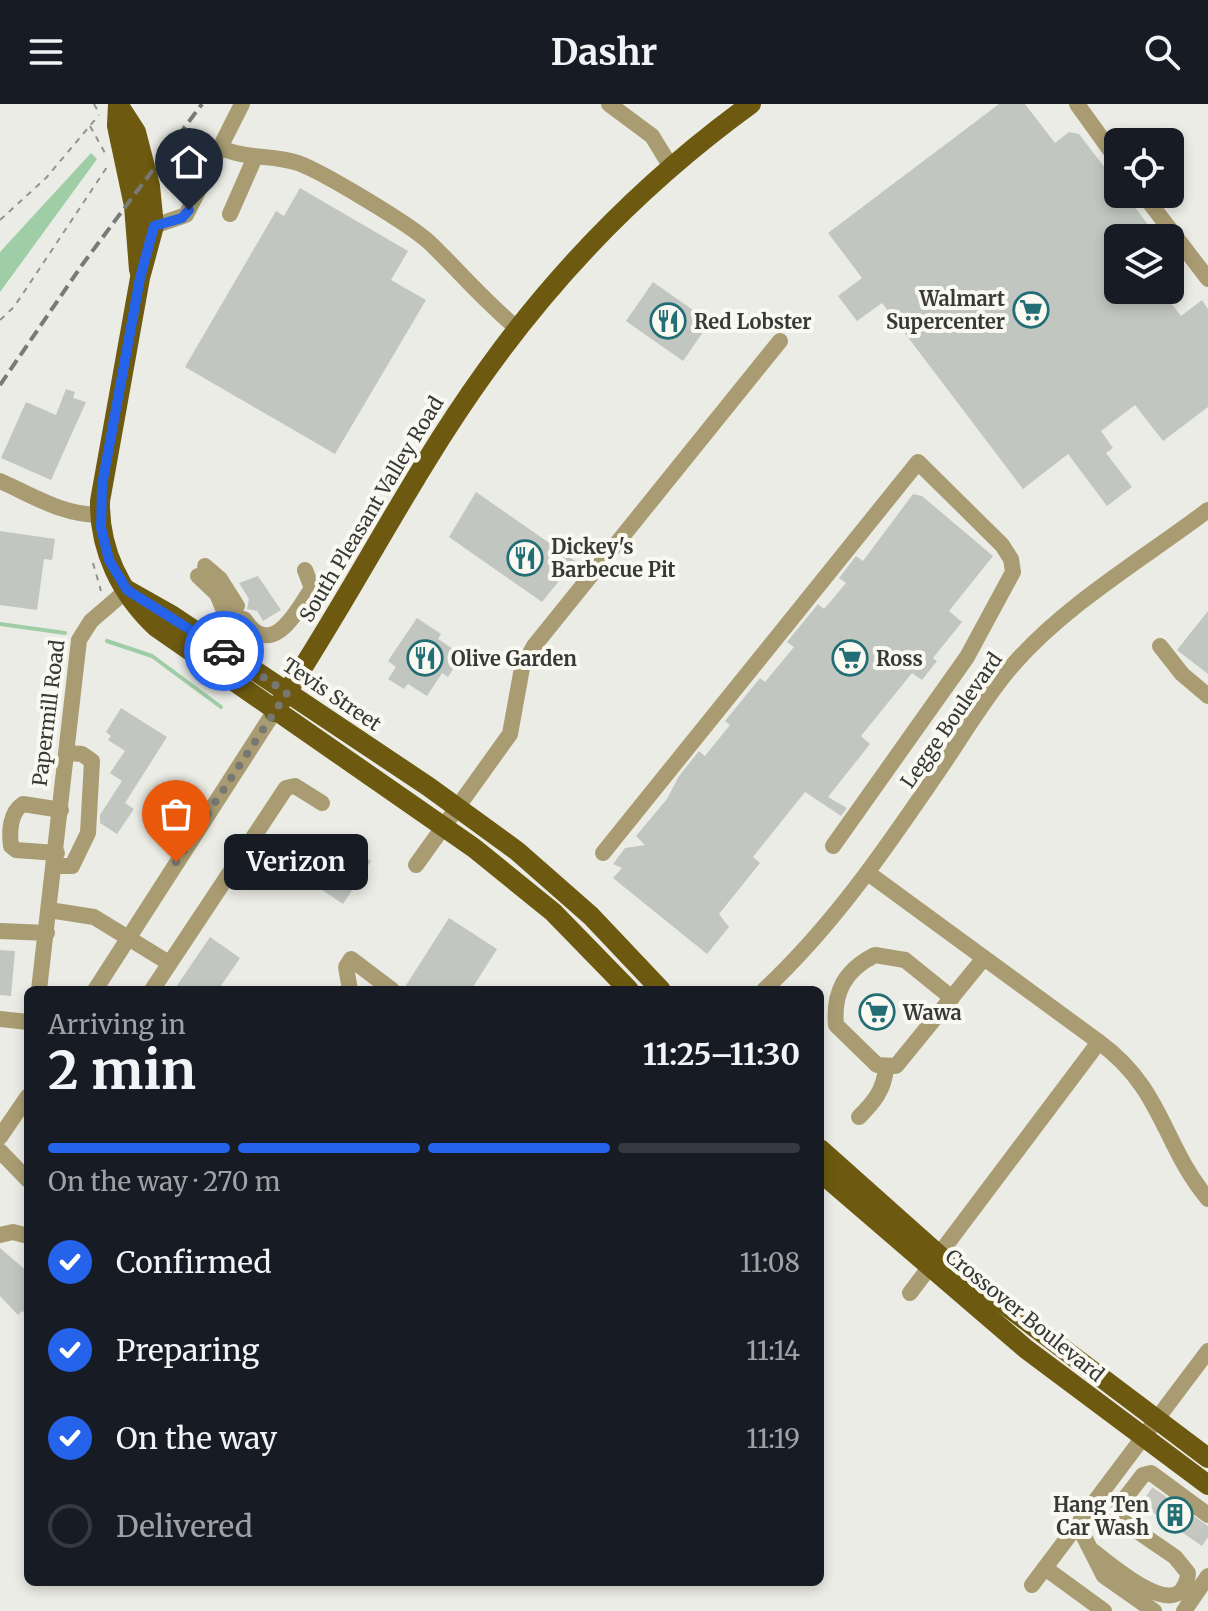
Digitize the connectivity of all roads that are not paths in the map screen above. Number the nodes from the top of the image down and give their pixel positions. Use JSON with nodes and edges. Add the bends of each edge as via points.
{"nodes":[{"id":1,"x":118,"y":104,"type":"edge"},
{"id":2,"x":242,"y":104,"type":"edge"},
{"id":3,"x":609,"y":104,"type":"edge"},
{"id":4,"x":751,"y":104,"type":"edge"},
{"id":5,"x":1077,"y":104,"type":"edge"},
{"id":6,"x":1104,"y":142,"type":"edge"},
{"id":7,"x":220,"y":147,"type":"junction"},
{"id":8,"x":255,"y":157,"type":"junction"},
{"id":9,"x":671,"y":167,"type":"junction"},
{"id":10,"x":1154,"y":208,"type":"edge"},
{"id":11,"x":230,"y":214,"type":"dead end"},
{"id":12,"x":154,"y":226,"type":"junction"},
{"id":13,"x":140,"y":278,"type":"junction"},
{"id":14,"x":1208,"y":279,"type":"edge"},
{"id":15,"x":518,"y":329,"type":"junction"},
{"id":16,"x":780,"y":341,"type":"dead end"},
{"id":17,"x":0,"y":481,"type":"edge"},
{"id":18,"x":1208,"y":510,"type":"edge"},
{"id":19,"x":100,"y":515,"type":"junction"},
{"id":20,"x":305,"y":570,"type":"dead end"},
{"id":21,"x":127,"y":590,"type":"junction"},
{"id":22,"x":274,"y":634,"type":"junction"},
{"id":23,"x":1160,"y":646,"type":"dead end"},
{"id":24,"x":287,"y":693,"type":"junction"},
{"id":25,"x":1208,"y":696,"type":"edge"},
{"id":26,"x":274,"y":712,"type":"junction"},
{"id":27,"x":68,"y":753,"type":"junction"},
{"id":28,"x":322,"y":803,"type":"dead end"},
{"id":29,"x":457,"y":807,"type":"junction"},
{"id":30,"x":61,"y":810,"type":"junction"},
{"id":31,"x":443,"y":827,"type":"junction"},
{"id":32,"x":833,"y":846,"type":"dead end"},
{"id":33,"x":603,"y":853,"type":"dead end"},
{"id":34,"x":56,"y":860,"type":"junction"},
{"id":35,"x":416,"y":865,"type":"dead end"},
{"id":36,"x":868,"y":873,"type":"junction"},
{"id":37,"x":49,"y":910,"type":"junction"},
{"id":38,"x":0,"y":931,"type":"edge"},
{"id":39,"x":47,"y":933,"type":"junction"},
{"id":40,"x":127,"y":937,"type":"junction"},
{"id":41,"x":984,"y":958,"type":"junction"},
{"id":42,"x":169,"y":963,"type":"junction"},
{"id":43,"x":40,"y":986,"type":"edge"},
{"id":44,"x":97,"y":986,"type":"edge"},
{"id":45,"x":155,"y":986,"type":"edge"},
{"id":46,"x":349,"y":986,"type":"edge"},
{"id":47,"x":387,"y":986,"type":"edge"},
{"id":48,"x":625,"y":986,"type":"edge"},
{"id":49,"x":657,"y":986,"type":"edge"},
{"id":50,"x":768,"y":986,"type":"edge"},
{"id":51,"x":952,"y":998,"type":"junction"},
{"id":52,"x":0,"y":1019,"type":"edge"},
{"id":53,"x":24,"y":1022,"type":"edge"},
{"id":54,"x":1099,"y":1042,"type":"junction"},
{"id":55,"x":886,"y":1068,"type":"junction"},
{"id":56,"x":24,"y":1102,"type":"edge"},
{"id":57,"x":859,"y":1117,"type":"dead end"},
{"id":58,"x":0,"y":1137,"type":"edge"},
{"id":59,"x":0,"y":1151,"type":"edge"},
{"id":60,"x":824,"y":1153,"type":"edge"},
{"id":61,"x":824,"y":1175,"type":"edge"},
{"id":62,"x":24,"y":1176,"type":"edge"},
{"id":63,"x":1208,"y":1199,"type":"edge"},
{"id":64,"x":0,"y":1235,"type":"edge"},
{"id":65,"x":24,"y":1235,"type":"edge"},
{"id":66,"x":934,"y":1263,"type":"junction"},
{"id":67,"x":910,"y":1293,"type":"dead end"},
{"id":68,"x":1208,"y":1351,"type":"edge"},
{"id":69,"x":1157,"y":1420,"type":"junction"},
{"id":70,"x":1143,"y":1438,"type":"junction"},
{"id":71,"x":1208,"y":1458,"type":"edge"},
{"id":72,"x":1208,"y":1485,"type":"edge"},
{"id":73,"x":1208,"y":1515,"type":"edge"},
{"id":74,"x":1078,"y":1525,"type":"junction"},
{"id":75,"x":1093,"y":1551,"type":"junction"},
{"id":76,"x":1045,"y":1568,"type":"junction"},
{"id":77,"x":1208,"y":1576,"type":"edge"},
{"id":78,"x":1032,"y":1585,"type":"dead end"},
{"id":79,"x":1208,"y":1587,"type":"edge"},
{"id":80,"x":1104,"y":1611,"type":"edge"},
{"id":81,"x":1154,"y":1611,"type":"edge"},
{"id":82,"x":1184,"y":1611,"type":"edge"},
{"id":83,"x":1190,"y":1611,"type":"edge"}],
"edges":[{"from":1,"to":12,"type":"main road","via":[[136,132]]},
{"from":1,"to":13,"type":"main road"},
{"from":2,"to":7,"type":"street"},
{"from":3,"to":9,"type":"street","via":[[652,136]]},
{"from":4,"to":9,"type":"main road","name":"South Pleasant Valley Road"},
{"from":5,"to":6,"type":"street"},
{"from":7,"to":8,"type":"street"},
{"from":7,"to":12,"type":"street","via":[[186,215]]},
{"from":8,"to":11,"type":"street"},
{"from":8,"to":15,"type":"street","via":[[298,163],[409,227]]},
{"from":9,"to":15,"type":"main road","name":"South Pleasant Valley Road","via":[[589,246]]},
{"from":10,"to":14,"type":"street"},
{"from":12,"to":13,"type":"main road"},
{"from":13,"to":19,"type":"main road"},
{"from":15,"to":24,"type":"main road","name":"South Pleasant Valley Road","via":[[462,405]]},
{"from":16,"to":29,"type":"street","via":[[534,646],[522,668],[510,734]]},
{"from":17,"to":19,"type":"street","via":[[58,510]]},
{"from":18,"to":36,"type":"street","name":"Legge Boulevard","via":[[1025,651]]},
{"from":19,"to":21,"type":"main road","via":[[109,560]]},
{"from":20,"to":22,"type":"street","via":[[312,588],[288,626]]},
{"from":21,"to":24,"type":"main road","name":"Tevis Street"},
{"from":21,"to":26,"type":"main road","via":[[156,627]]},
{"from":21,"to":27,"type":"street","name":"Papermill Road","via":[[91,621],[79,640]]},
{"from":22,"to":22,"type":"street","via":[[255,636],[231,628],[202,571],[220,579],[255,630]]},
{"from":23,"to":25,"type":"street"},
{"from":24,"to":26,"type":"main road","name":"South Pleasant Valley Road"},
{"from":24,"to":29,"type":"main road","name":"Tevis Street"},
{"from":26,"to":31,"type":"main road"},
{"from":26,"to":40,"type":"street","name":"South Pleasant Valley Road"},
{"from":27,"to":30,"type":"street","name":"Papermill Road"},
{"from":27,"to":34,"type":"street","via":[[89,757],[94,766],[88,833],[72,866]]},
{"from":28,"to":42,"type":"street","via":[[298,787],[286,788]]},
{"from":29,"to":31,"type":"street"},
{"from":29,"to":49,"type":"main road","name":"Tevis Street","via":[[542,871]]},
{"from":30,"to":34,"type":"street","name":"Papermill Road"},
{"from":30,"to":34,"type":"street","via":[[18,807],[10,834],[11,846]]},
{"from":31,"to":35,"type":"street"},
{"from":31,"to":48,"type":"main road","via":[[535,896]]},
{"from":32,"to":33,"type":"street","via":[[967,657],[1013,572],[1002,545],[918,462]]},
{"from":34,"to":37,"type":"street","name":"Papermill Road"},
{"from":36,"to":41,"type":"street"},
{"from":36,"to":50,"type":"street","name":"Legge Boulevard","via":[[815,940]]},
{"from":37,"to":39,"type":"street","name":"Papermill Road"},
{"from":37,"to":40,"type":"street","via":[[86,914]]},
{"from":38,"to":39,"type":"street"},
{"from":39,"to":43,"type":"street","name":"Papermill Road"},
{"from":40,"to":42,"type":"street"},
{"from":40,"to":44,"type":"street","name":"South Pleasant Valley Road"},
{"from":41,"to":51,"type":"street"},
{"from":41,"to":54,"type":"street"},
{"from":42,"to":45,"type":"street"},
{"from":46,"to":47,"type":"street","via":[[346,967],[351,959]]},
{"from":51,"to":55,"type":"street","via":[[896,1066]]},
{"from":51,"to":55,"type":"street","via":[[905,960],[889,954],[861,962],[847,976],[837,992],[836,1025]]},
{"from":52,"to":53,"type":"street"},
{"from":54,"to":63,"type":"street","via":[[1125,1061],[1154,1099],[1192,1180]]},
{"from":54,"to":66,"type":"street"},
{"from":55,"to":57,"type":"street","via":[[879,1095]]},
{"from":56,"to":58,"type":"street"},
{"from":59,"to":62,"type":"street"},
{"from":60,"to":66,"type":"main road","name":"Crossover Boulevard"},
{"from":61,"to":66,"type":"main road","name":"Crossover Boulevard"},
{"from":64,"to":65,"type":"street"},
{"from":66,"to":67,"type":"street"},
{"from":66,"to":69,"type":"main road","name":"Crossover Boulevard"},
{"from":66,"to":70,"type":"main road","name":"Crossover Boulevard","via":[[1026,1349]]},
{"from":68,"to":69,"type":"street"},
{"from":69,"to":70,"type":"street"},
{"from":69,"to":71,"type":"main road","name":"Crossover Boulevard"},
{"from":70,"to":72,"type":"main road","name":"Crossover Boulevard"},
{"from":70,"to":74,"type":"street"},
{"from":73,"to":75,"type":"street","via":[[1153,1474],[1143,1475],[1142,1489],[1117,1515],[1185,1568],[1188,1579],[1170,1600],[1160,1600]]},
{"from":74,"to":75,"type":"street"},
{"from":74,"to":76,"type":"street"},
{"from":75,"to":81,"type":"street","via":[[1104,1576]]},
{"from":76,"to":78,"type":"street"},
{"from":76,"to":80,"type":"street"},
{"from":77,"to":82,"type":"street"},
{"from":79,"to":83,"type":"street"}]}
